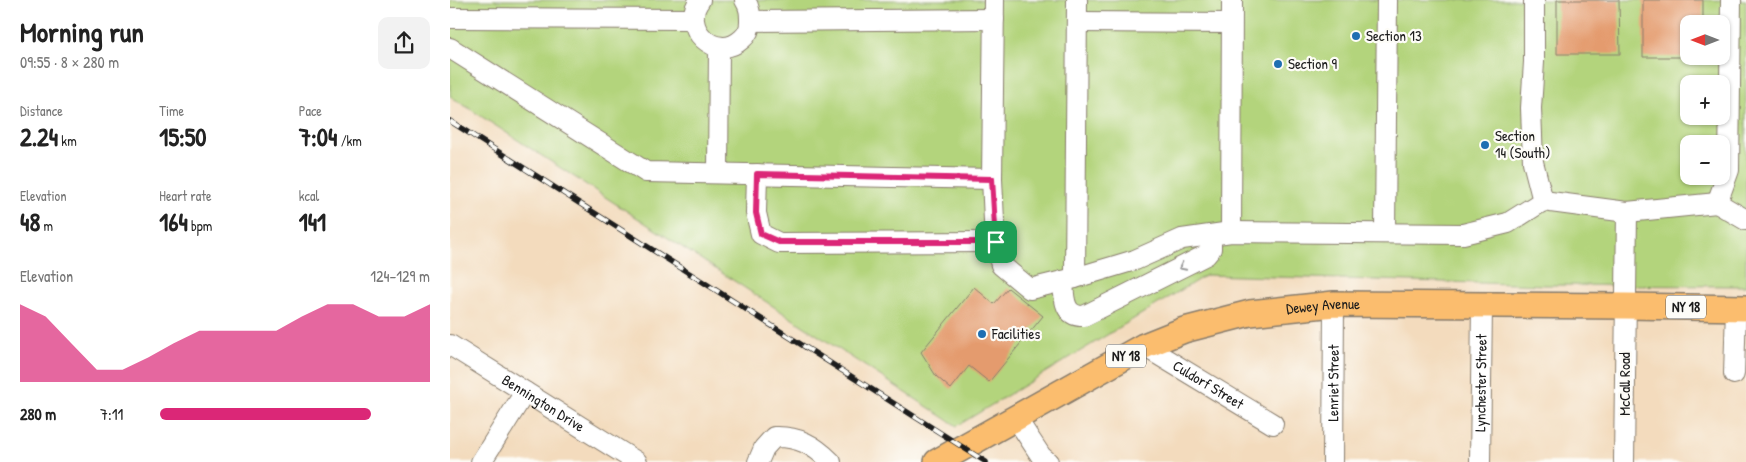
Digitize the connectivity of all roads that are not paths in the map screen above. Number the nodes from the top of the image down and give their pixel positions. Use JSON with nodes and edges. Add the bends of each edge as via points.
{"nodes":[{"id":1,"x":700,"y":0,"type":"edge"},
{"id":2,"x":745,"y":0,"type":"edge"},
{"id":3,"x":1077,"y":0,"type":"edge"},
{"id":4,"x":1232,"y":0,"type":"edge"},
{"id":5,"x":1387,"y":0,"type":"edge"},
{"id":6,"x":1534,"y":0,"type":"edge"},
{"id":7,"x":1731,"y":0,"type":"edge"},
{"id":8,"x":994,"y":9,"type":"edge"},
{"id":9,"x":450,"y":18,"type":"edge"},
{"id":10,"x":693,"y":19,"type":"junction"},
{"id":11,"x":750,"y":21,"type":"junction"},
{"id":12,"x":1077,"y":22,"type":"junction"},
{"id":13,"x":1231,"y":23,"type":"junction"},
{"id":14,"x":719,"y":47,"type":"junction"},
{"id":15,"x":450,"y":48,"type":"edge"},
{"id":16,"x":718,"y":173,"type":"junction"},
{"id":17,"x":757,"y":174,"type":"junction"},
{"id":18,"x":992,"y":179,"type":"junction"},
{"id":19,"x":1543,"y":201,"type":"junction"},
{"id":20,"x":1717,"y":203,"type":"junction"},
{"id":21,"x":1627,"y":212,"type":"junction"},
{"id":22,"x":1746,"y":220,"type":"edge"},
{"id":23,"x":1231,"y":232,"type":"junction"},
{"id":24,"x":1386,"y":233,"type":"junction"},
{"id":25,"x":1211,"y":235,"type":"junction"},
{"id":26,"x":996,"y":242,"type":"junction"},
{"id":27,"x":1069,"y":280,"type":"junction"},
{"id":28,"x":1334,"y":304,"type":"junction"},
{"id":29,"x":1482,"y":306,"type":"junction"},
{"id":30,"x":1626,"y":306,"type":"junction"},
{"id":31,"x":1741,"y":308,"type":"edge"},
{"id":32,"x":450,"y":345,"type":"edge"},
{"id":33,"x":1144,"y":346,"type":"junction"},
{"id":34,"x":1734,"y":374,"type":"dead end"},
{"id":35,"x":525,"y":392,"type":"junction"},
{"id":36,"x":1016,"y":418,"type":"junction"},
{"id":37,"x":1273,"y":424,"type":"dead end"},
{"id":38,"x":481,"y":462,"type":"edge"},
{"id":39,"x":637,"y":462,"type":"edge"},
{"id":40,"x":758,"y":462,"type":"edge"},
{"id":41,"x":831,"y":462,"type":"edge"},
{"id":42,"x":937,"y":462,"type":"edge"},
{"id":43,"x":1048,"y":462,"type":"edge"},
{"id":44,"x":1333,"y":462,"type":"edge"},
{"id":45,"x":1480,"y":462,"type":"edge"},
{"id":46,"x":1624,"y":462,"type":"edge"}],
"edges":[{"from":1,"to":10,"type":"street"},
{"from":2,"to":11,"type":"street","via":[[750,9]]},
{"from":3,"to":12,"type":"street"},
{"from":4,"to":13,"type":"street"},
{"from":5,"to":24,"type":"street"},
{"from":6,"to":19,"type":"street","via":[[1533,162]]},
{"from":7,"to":20,"type":"street","via":[[1729,170]]},
{"from":8,"to":11,"type":"street"},
{"from":8,"to":18,"type":"street"},
{"from":9,"to":10,"type":"street"},
{"from":10,"to":14,"type":"street","via":[[699,35]]},
{"from":11,"to":14,"type":"street","via":[[750,28],[738,43]]},
{"from":12,"to":13,"type":"street"},
{"from":12,"to":27,"type":"street"},
{"from":13,"to":23,"type":"street"},
{"from":14,"to":16,"type":"street"},
{"from":15,"to":16,"type":"street","via":[[646,172]]},
{"from":16,"to":17,"type":"street"},
{"from":17,"to":18,"type":"street"},
{"from":17,"to":26,"type":"street","via":[[756,213],[761,234],[779,242]]},
{"from":18,"to":26,"type":"street"},
{"from":19,"to":21,"type":"street"},
{"from":19,"to":24,"type":"street","via":[[1508,223],[1463,234]]},
{"from":20,"to":21,"type":"street"},
{"from":20,"to":22,"type":"street"},
{"from":21,"to":30,"type":"street","name":"McCall Road"},
{"from":23,"to":24,"type":"street"},
{"from":23,"to":25,"type":"street"},
{"from":25,"to":27,"type":"street","via":[[1182,239],[1135,260]]},
{"from":25,"to":27,"type":"street","one_way":true,"via":[[1211,250],[1206,255],[1084,316],[1069,312],[1064,302]]},
{"from":26,"to":27,"type":"street","via":[[1001,264],[1030,289]]},
{"from":28,"to":29,"type":"main road","name":"Dewey Avenue","number":"NY 18"},
{"from":28,"to":33,"type":"main road","name":"Dewey Avenue","number":"NY 18","via":[[1241,315],[1184,330]]},
{"from":28,"to":44,"type":"street","name":"Lenriet Street"},
{"from":29,"to":30,"type":"main road","name":"Dewey Avenue","number":"NY 18"},
{"from":29,"to":45,"type":"street","name":"Lynchester Street"},
{"from":30,"to":31,"type":"main road","name":"Dewey Avenue","number":"NY 18"},
{"from":30,"to":46,"type":"street","name":"McCall Road"},
{"from":31,"to":34,"type":"street"},
{"from":32,"to":35,"type":"street","name":"Bennington Drive"},
{"from":33,"to":36,"type":"main road","name":"Dewey Avenue","number":"NY 18"},
{"from":33,"to":37,"type":"street","name":"Culdorf Street"},
{"from":35,"to":38,"type":"street"},
{"from":35,"to":39,"type":"street","name":"Bennington Drive"},
{"from":36,"to":42,"type":"main road","name":"Dewey Avenue","number":"NY 18"},
{"from":36,"to":43,"type":"street"},
{"from":40,"to":41,"type":"street","via":[[774,437],[788,436],[798,439]]}]}
